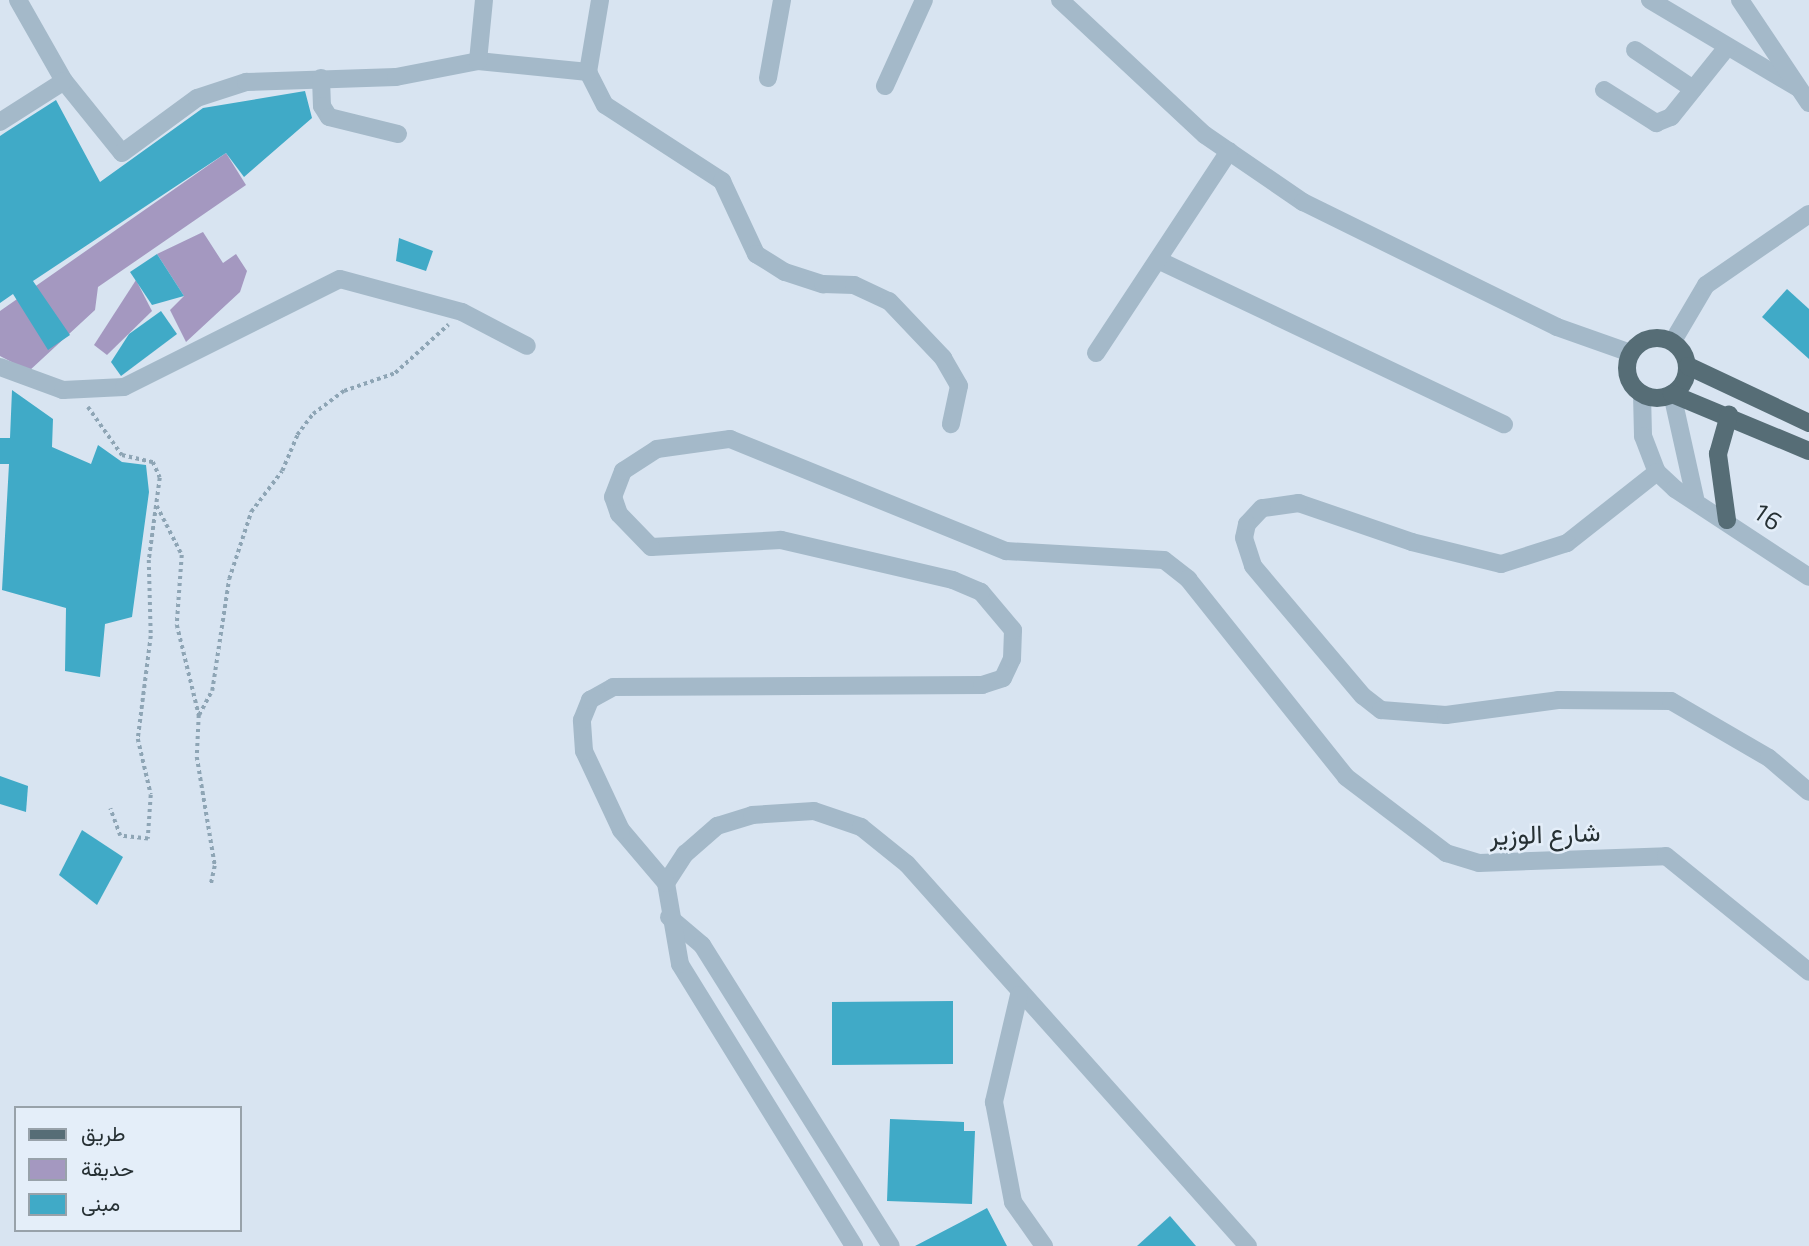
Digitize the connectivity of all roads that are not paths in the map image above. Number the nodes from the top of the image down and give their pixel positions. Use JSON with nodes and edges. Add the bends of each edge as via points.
{"nodes":[{"id":1,"x":18,"y":0,"type":"edge"},
{"id":2,"x":484,"y":0,"type":"edge"},
{"id":3,"x":600,"y":0,"type":"edge"},
{"id":4,"x":782,"y":0,"type":"edge"},
{"id":5,"x":924,"y":0,"type":"edge"},
{"id":6,"x":1060,"y":0,"type":"edge"},
{"id":7,"x":1650,"y":0,"type":"edge"},
{"id":8,"x":1740,"y":0,"type":"edge"},
{"id":9,"x":1727,"y":47,"type":"junction"},
{"id":10,"x":1635,"y":51,"type":"dead end"},
{"id":11,"x":478,"y":61,"type":"junction"},
{"id":12,"x":588,"y":72,"type":"junction"},
{"id":13,"x":321,"y":78,"type":"junction"},
{"id":14,"x":768,"y":78,"type":"dead end"},
{"id":15,"x":64,"y":80,"type":"junction"},
{"id":16,"x":885,"y":86,"type":"dead end"},
{"id":17,"x":1798,"y":88,"type":"junction"},
{"id":18,"x":1693,"y":89,"type":"junction"},
{"id":19,"x":1604,"y":90,"type":"dead end"},
{"id":20,"x":1809,"y":103,"type":"edge"},
{"id":21,"x":0,"y":121,"type":"edge"},
{"id":22,"x":398,"y":134,"type":"dead end"},
{"id":23,"x":1229,"y":152,"type":"junction"},
{"id":24,"x":1809,"y":214,"type":"edge"},
{"id":25,"x":1158,"y":260,"type":"junction"},
{"id":26,"x":1673,"y":341,"type":"junction"},
{"id":27,"x":527,"y":346,"type":"dead end"},
{"id":28,"x":1096,"y":353,"type":"dead end"},
{"id":29,"x":1631,"y":353,"type":"junction"},
{"id":30,"x":1688,"y":366,"type":"junction"},
{"id":31,"x":0,"y":367,"type":"edge"},
{"id":32,"x":1642,"y":394,"type":"junction"},
{"id":33,"x":1672,"y":394,"type":"junction"},
{"id":34,"x":1729,"y":415,"type":"junction"},
{"id":35,"x":1809,"y":423,"type":"edge"},
{"id":36,"x":951,"y":424,"type":"dead end"},
{"id":37,"x":1504,"y":424,"type":"dead end"},
{"id":38,"x":1809,"y":451,"type":"edge"},
{"id":39,"x":1657,"y":472,"type":"junction"},
{"id":40,"x":1695,"y":498,"type":"junction"},
{"id":41,"x":1727,"y":520,"type":"junction"},
{"id":42,"x":1809,"y":577,"type":"edge"},
{"id":43,"x":1809,"y":792,"type":"edge"},
{"id":44,"x":666,"y":883,"type":"junction"},
{"id":45,"x":669,"y":916,"type":"junction"},
{"id":46,"x":1809,"y":972,"type":"edge"},
{"id":47,"x":1019,"y":995,"type":"junction"},
{"id":48,"x":854,"y":1246,"type":"edge"},
{"id":49,"x":891,"y":1246,"type":"edge"},
{"id":50,"x":1044,"y":1246,"type":"edge"},
{"id":51,"x":1248,"y":1246,"type":"edge"}],
"edges":[{"from":1,"to":15,"type":"street"},
{"from":2,"to":11,"type":"street"},
{"from":3,"to":12,"type":"street"},
{"from":4,"to":14,"type":"street"},
{"from":5,"to":16,"type":"street"},
{"from":6,"to":23,"type":"street"},
{"from":7,"to":9,"type":"street"},
{"from":8,"to":17,"type":"street"},
{"from":9,"to":17,"type":"street"},
{"from":9,"to":18,"type":"street"},
{"from":10,"to":18,"type":"street"},
{"from":11,"to":12,"type":"street"},
{"from":11,"to":13,"type":"street","via":[[396,77]]},
{"from":12,"to":36,"type":"street","via":[[605,105],[722,181],[756,254],[785,272],[823,284],[854,285],[889,301],[943,358],[959,386]]},
{"from":13,"to":15,"type":"street","via":[[246,82],[197,98],[122,153]]},
{"from":13,"to":22,"type":"street","via":[[323,110],[329,117]]},
{"from":15,"to":21,"type":"street"},
{"from":17,"to":20,"type":"street"},
{"from":18,"to":19,"type":"street","via":[[1671,117],[1656,123]]},
{"from":23,"to":25,"type":"street"},
{"from":23,"to":29,"type":"street","via":[[1303,202],[1557,327]]},
{"from":24,"to":26,"type":"street","via":[[1706,285]]},
{"from":25,"to":28,"type":"street"},
{"from":25,"to":37,"type":"street"},
{"from":26,"to":29,"type":"main road","via":[[1654,337]]},
{"from":26,"to":30,"type":"main road"},
{"from":27,"to":31,"type":"street","via":[[462,312],[340,279],[124,387],[63,390]]},
{"from":29,"to":32,"type":"main road","via":[[1630,380]]},
{"from":30,"to":33,"type":"main road","via":[[1684,382]]},
{"from":30,"to":35,"type":"main road"},
{"from":32,"to":33,"type":"main road"},
{"from":32,"to":39,"type":"street","via":[[1643,436]]},
{"from":33,"to":34,"type":"main road"},
{"from":33,"to":40,"type":"street"},
{"from":34,"to":38,"type":"main road"},
{"from":34,"to":41,"type":"main road","via":[[1718,454]]},
{"from":39,"to":40,"type":"street","name":"16","via":[[1675,489]]},
{"from":39,"to":43,"type":"street","via":[[1567,543],[1501,564],[1412,541],[1299,503],[1262,508],[1247,524],[1244,538],[1253,566],[1363,696],[1381,710],[1446,715],[1558,700],[1671,701],[1769,758]]},
{"from":40,"to":41,"type":"street","name":"16"},
{"from":41,"to":42,"type":"street","name":"16"},
{"from":44,"to":45,"type":"street"},
{"from":44,"to":46,"type":"street","name":"شارع الوزير","via":[[621,830],[584,751],[582,720],[590,699],[613,687],[982,685],[1003,678],[1012,659],[1013,630],[999,606],[953,580],[781,540],[651,547],[619,514],[613,497],[623,471],[657,449],[730,439],[1006,551],[1164,560],[1188,579],[1346,777],[1447,853],[1479,863],[1666,856]]},
{"from":44,"to":47,"type":"street","via":[[685,854],[717,825],[752,815],[814,811],[861,827],[907,864]]},
{"from":45,"to":48,"type":"street","via":[[680,964]]},
{"from":45,"to":49,"type":"street","via":[[702,945]]},
{"from":47,"to":50,"type":"street","via":[[994,1102],[1013,1202]]},
{"from":47,"to":51,"type":"street"}]}
